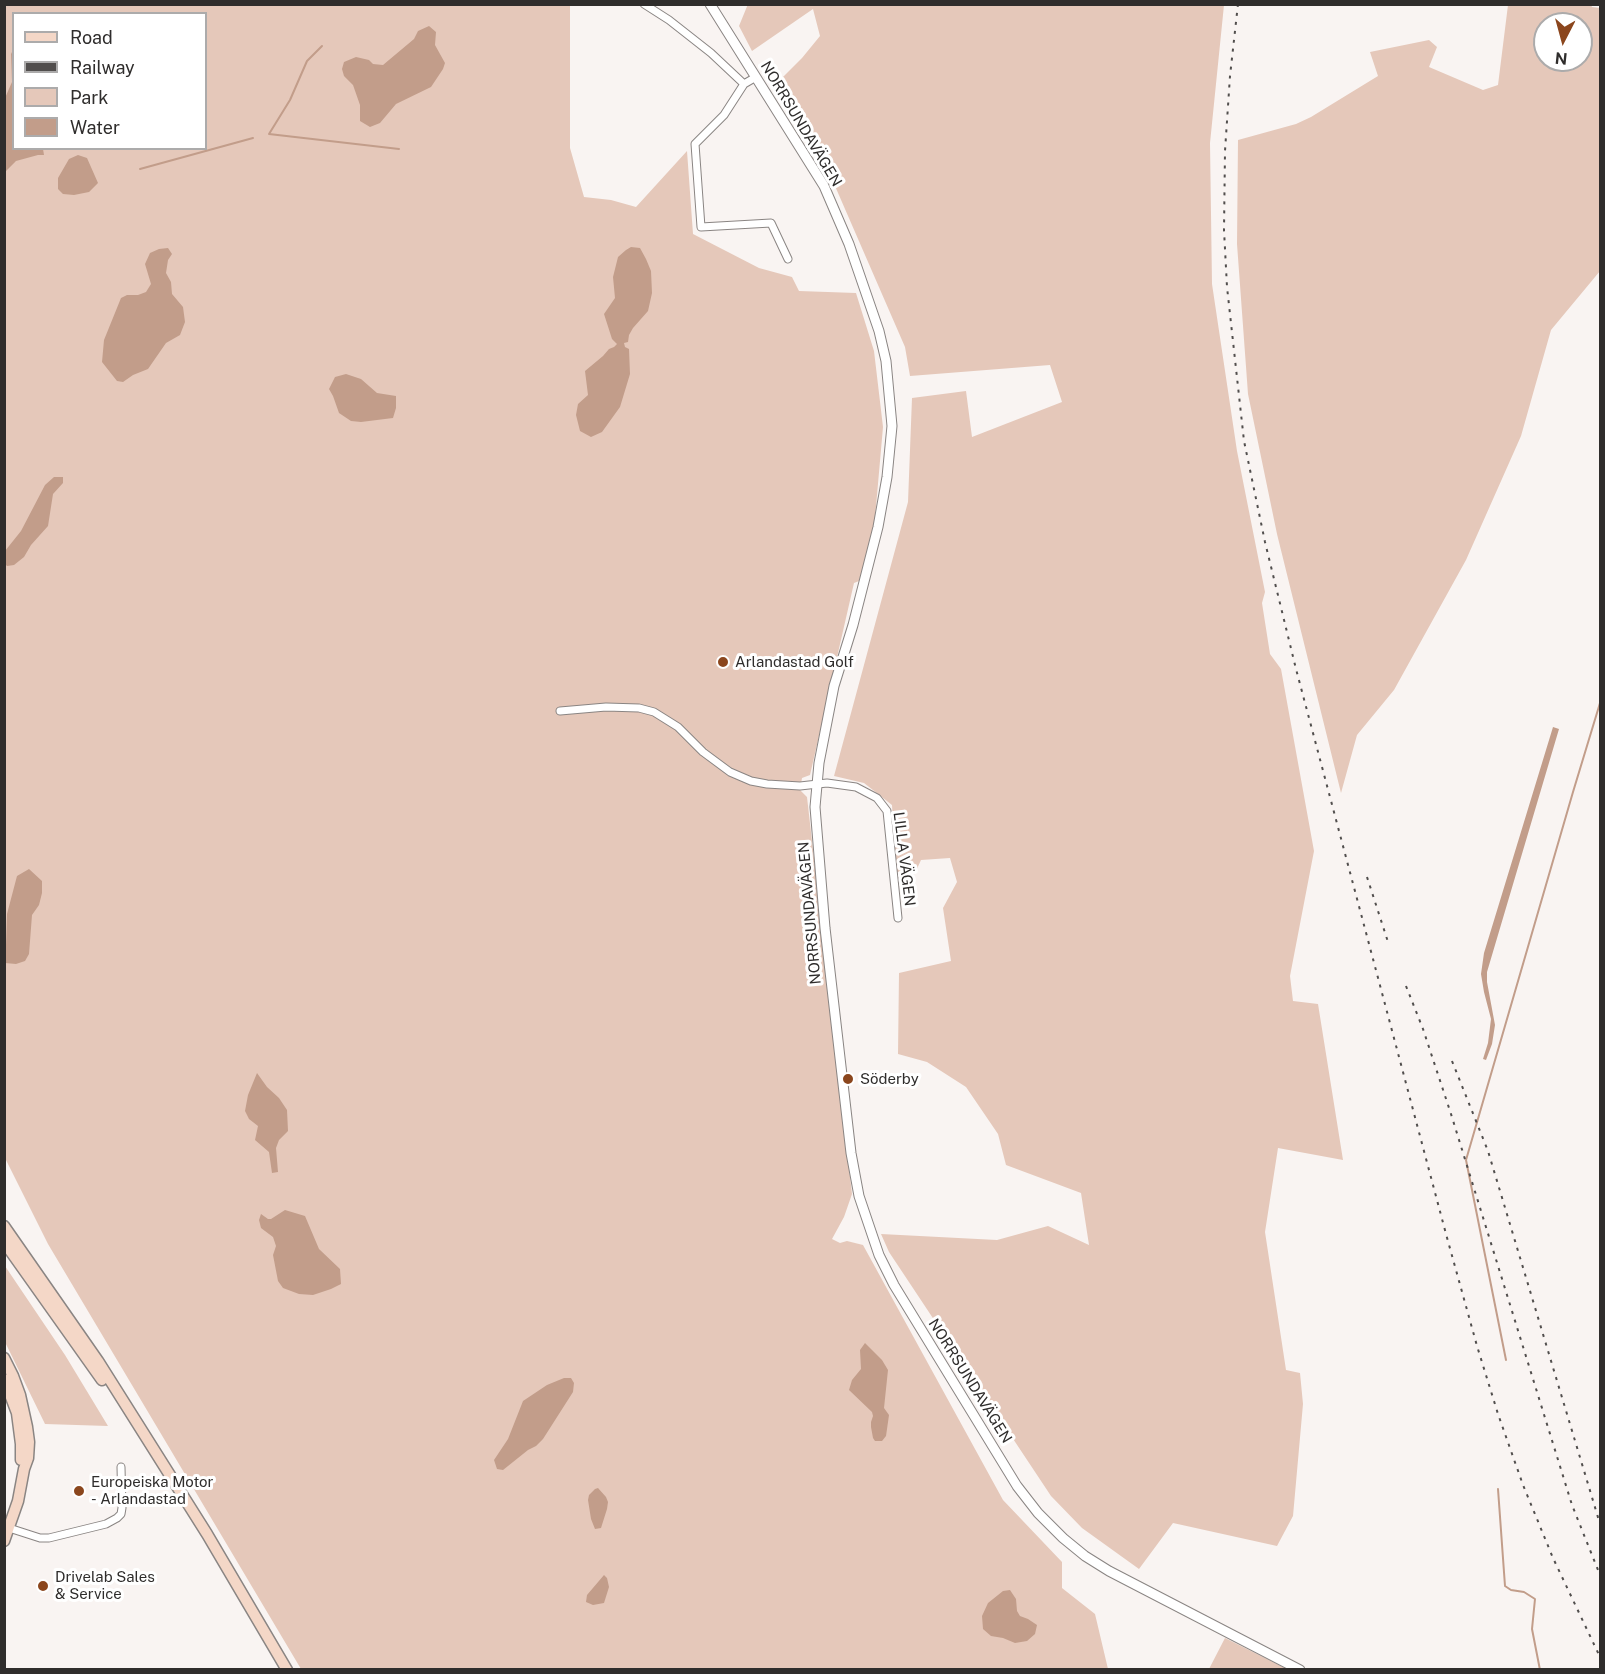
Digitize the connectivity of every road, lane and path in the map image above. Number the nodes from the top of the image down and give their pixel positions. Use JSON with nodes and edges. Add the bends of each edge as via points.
{"nodes":[{"id":1,"x":644,"y":4,"type":"edge"},
{"id":2,"x":710,"y":4,"type":"edge"},
{"id":3,"x":756,"y":77,"type":"junction"},
{"id":4,"x":744,"y":84,"type":"junction"},
{"id":5,"x":788,"y":259,"type":"dead end"},
{"id":6,"x":560,"y":711,"type":"dead end"},
{"id":7,"x":816,"y":785,"type":"junction"},
{"id":8,"x":898,"y":918,"type":"dead end"},
{"id":9,"x":4,"y":1226,"type":"edge"},
{"id":10,"x":4,"y":1242,"type":"edge"},
{"id":11,"x":4,"y":1358,"type":"edge"},
{"id":12,"x":4,"y":1379,"type":"edge"},
{"id":13,"x":148,"y":1443,"type":"junction"},
{"id":14,"x":121,"y":1467,"type":"dead end"},
{"id":15,"x":24,"y":1469,"type":"junction"},
{"id":16,"x":9,"y":1528,"type":"junction"},
{"id":17,"x":4,"y":1541,"type":"edge"},
{"id":18,"x":287,"y":1670,"type":"edge"},
{"id":19,"x":1300,"y":1670,"type":"edge"}],
"edges":[{"from":1,"to":4,"type":"street","via":[[711,53]]},
{"from":2,"to":3,"type":"street","name":"NORRSUNDAVÄGEN"},
{"from":3,"to":4,"type":"street"},
{"from":3,"to":7,"type":"street","name":"NORRSUNDAVÄGEN","via":[[824,186],[849,244],[879,331],[892,426],[878,527],[834,686]]},
{"from":4,"to":5,"type":"street","via":[[724,115],[695,144],[700,227],[771,223]]},
{"from":6,"to":7,"type":"street","name":"LILLA VÄGEN","via":[[606,707],[654,712],[678,727],[729,772],[767,784]]},
{"from":7,"to":8,"type":"street","name":"LILLA VÄGEN","via":[[856,787],[878,798],[887,811]]},
{"from":7,"to":19,"type":"street","name":"NORRSUNDAVÄGEN","via":[[825,928],[851,1153],[859,1196],[894,1285],[1017,1486],[1063,1538],[1109,1571]]},
{"from":9,"to":13,"type":"main road","via":[[98,1361]]},
{"from":10,"to":13,"type":"main road"},
{"from":11,"to":15,"type":"main road","via":[[14,1376],[27,1427],[28,1458]]},
{"from":12,"to":15,"type":"main road","via":[[17,1413]]},
{"from":13,"to":18,"type":"main road"},
{"from":14,"to":16,"type":"street","via":[[121,1514],[106,1524],[49,1538]]},
{"from":15,"to":16,"type":"main road"},
{"from":16,"to":17,"type":"main road"}]}
